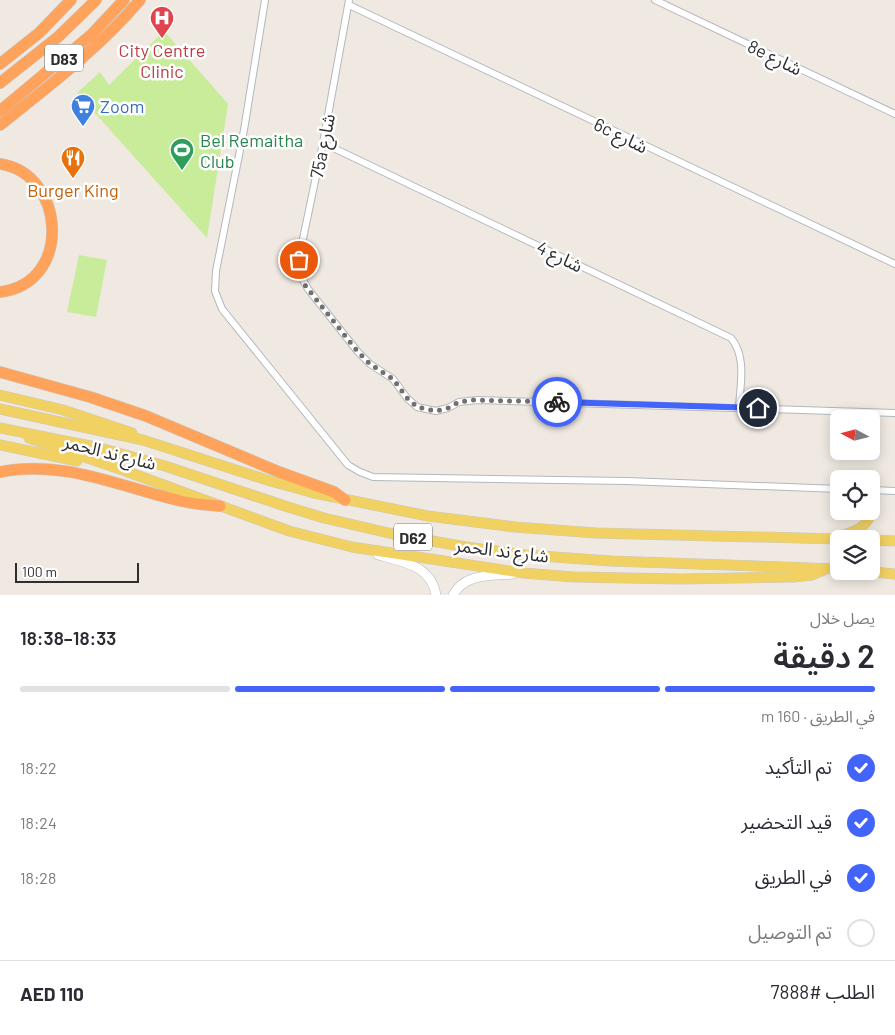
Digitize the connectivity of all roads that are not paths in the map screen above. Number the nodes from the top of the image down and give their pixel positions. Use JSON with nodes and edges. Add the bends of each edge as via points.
{"nodes":[{"id":1,"x":72,"y":0,"type":"edge"},
{"id":2,"x":96,"y":0,"type":"edge"},
{"id":3,"x":124,"y":0,"type":"edge"},
{"id":4,"x":140,"y":0,"type":"edge"},
{"id":5,"x":265,"y":0,"type":"edge"},
{"id":6,"x":656,"y":0,"type":"edge"},
{"id":7,"x":349,"y":2,"type":"edge"},
{"id":8,"x":0,"y":64,"type":"edge"},
{"id":9,"x":0,"y":83,"type":"edge"},
{"id":10,"x":0,"y":111,"type":"edge"},
{"id":11,"x":895,"y":114,"type":"edge"},
{"id":12,"x":0,"y":125,"type":"edge"},
{"id":13,"x":323,"y":143,"type":"junction"},
{"id":14,"x":0,"y":164,"type":"edge"},
{"id":15,"x":895,"y":264,"type":"edge"},
{"id":16,"x":0,"y":292,"type":"edge"},
{"id":17,"x":0,"y":372,"type":"edge"},
{"id":18,"x":0,"y":395,"type":"edge"},
{"id":19,"x":739,"y":408,"type":"junction"},
{"id":20,"x":0,"y":409,"type":"edge"},
{"id":21,"x":895,"y":413,"type":"edge"},
{"id":22,"x":0,"y":428,"type":"edge"},
{"id":23,"x":144,"y":440,"type":"junction"},
{"id":24,"x":0,"y":445,"type":"edge"},
{"id":25,"x":120,"y":470,"type":"junction"},
{"id":26,"x":0,"y":472,"type":"edge"},
{"id":27,"x":830,"y":489,"type":"edge"},
{"id":28,"x":880,"y":490,"type":"edge"},
{"id":29,"x":895,"y":491,"type":"edge"},
{"id":30,"x":345,"y":500,"type":"junction"},
{"id":31,"x":220,"y":506,"type":"junction"},
{"id":32,"x":868,"y":520,"type":"edge"},
{"id":33,"x":855,"y":530,"type":"edge"},
{"id":34,"x":830,"y":539,"type":"edge"},
{"id":35,"x":880,"y":540,"type":"edge"},
{"id":36,"x":895,"y":541,"type":"edge"},
{"id":37,"x":352,"y":547,"type":"junction"},
{"id":38,"x":830,"y":569,"type":"edge"},
{"id":39,"x":830,"y":570,"type":"edge"},
{"id":40,"x":523,"y":573,"type":"junction"},
{"id":41,"x":880,"y":573,"type":"edge"},
{"id":42,"x":895,"y":574,"type":"edge"},
{"id":43,"x":436,"y":595,"type":"edge"},
{"id":44,"x":453,"y":595,"type":"edge"}],
"edges":[{"from":1,"to":8,"type":"highway"},
{"from":2,"to":9,"type":"highway","number":"D83","via":[[58,37]]},
{"from":3,"to":10,"type":"highway","number":"D83","via":[[91,35]]},
{"from":4,"to":12,"type":"highway","via":[[94,49]]},
{"from":5,"to":27,"type":"street","via":[[215,276],[215,291],[222,309],[348,465],[373,476]]},
{"from":6,"to":11,"type":"street","name":"8e شارع"},
{"from":7,"to":13,"type":"street","name":"75a شارع"},
{"from":7,"to":15,"type":"street","name":"6c شارع"},
{"from":13,"to":19,"type":"street","name":"شارع 4","via":[[731,338],[741,354]]},
{"from":13,"to":19,"type":"street","name":"75a شارع","via":[[299,260],[302,278],[358,352],[393,379],[412,403],[436,411],[459,402],[478,400]]},
{"from":14,"to":16,"type":"highway","via":[[23,172],[37,186],[47,203],[52,223],[51,246],[42,268],[27,284]]},
{"from":17,"to":30,"type":"highway","via":[[146,416],[334,492]]},
{"from":18,"to":23,"type":"main road","via":[[63,410],[117,427]]},
{"from":19,"to":21,"type":"street","name":"75a شارع"},
{"from":20,"to":23,"type":"main road","name":"شارع ند الحمر","number":"D62"},
{"from":22,"to":25,"type":"main road"},
{"from":22,"to":38,"type":"main road","name":"شارع ند الحمر","number":"D62","via":[[100,448],[165,466],[324,518],[466,547],[602,560]]},
{"from":23,"to":30,"type":"main road","name":"شارع ند الحمر","number":"D62","via":[[267,480]]},
{"from":24,"to":25,"type":"main road"},
{"from":25,"to":31,"type":"main road"},
{"from":26,"to":31,"type":"highway","via":[[38,468],[68,470],[182,501]]},
{"from":28,"to":29,"type":"street"},
{"from":30,"to":34,"type":"main road","name":"شارع ند الحمر","number":"D62","via":[[428,516],[547,530]]},
{"from":31,"to":37,"type":"main road","via":[[288,532]]},
{"from":32,"to":33,"type":"main road"},
{"from":35,"to":36,"type":"main road"},
{"from":37,"to":40,"type":"main road"},
{"from":37,"to":43,"type":"street","via":[[417,566],[428,576]]},
{"from":39,"to":40,"type":"main road","via":[[794,577],[680,579],[574,578]]},
{"from":40,"to":44,"type":"street","via":[[469,579]]},
{"from":41,"to":42,"type":"main road"}]}
